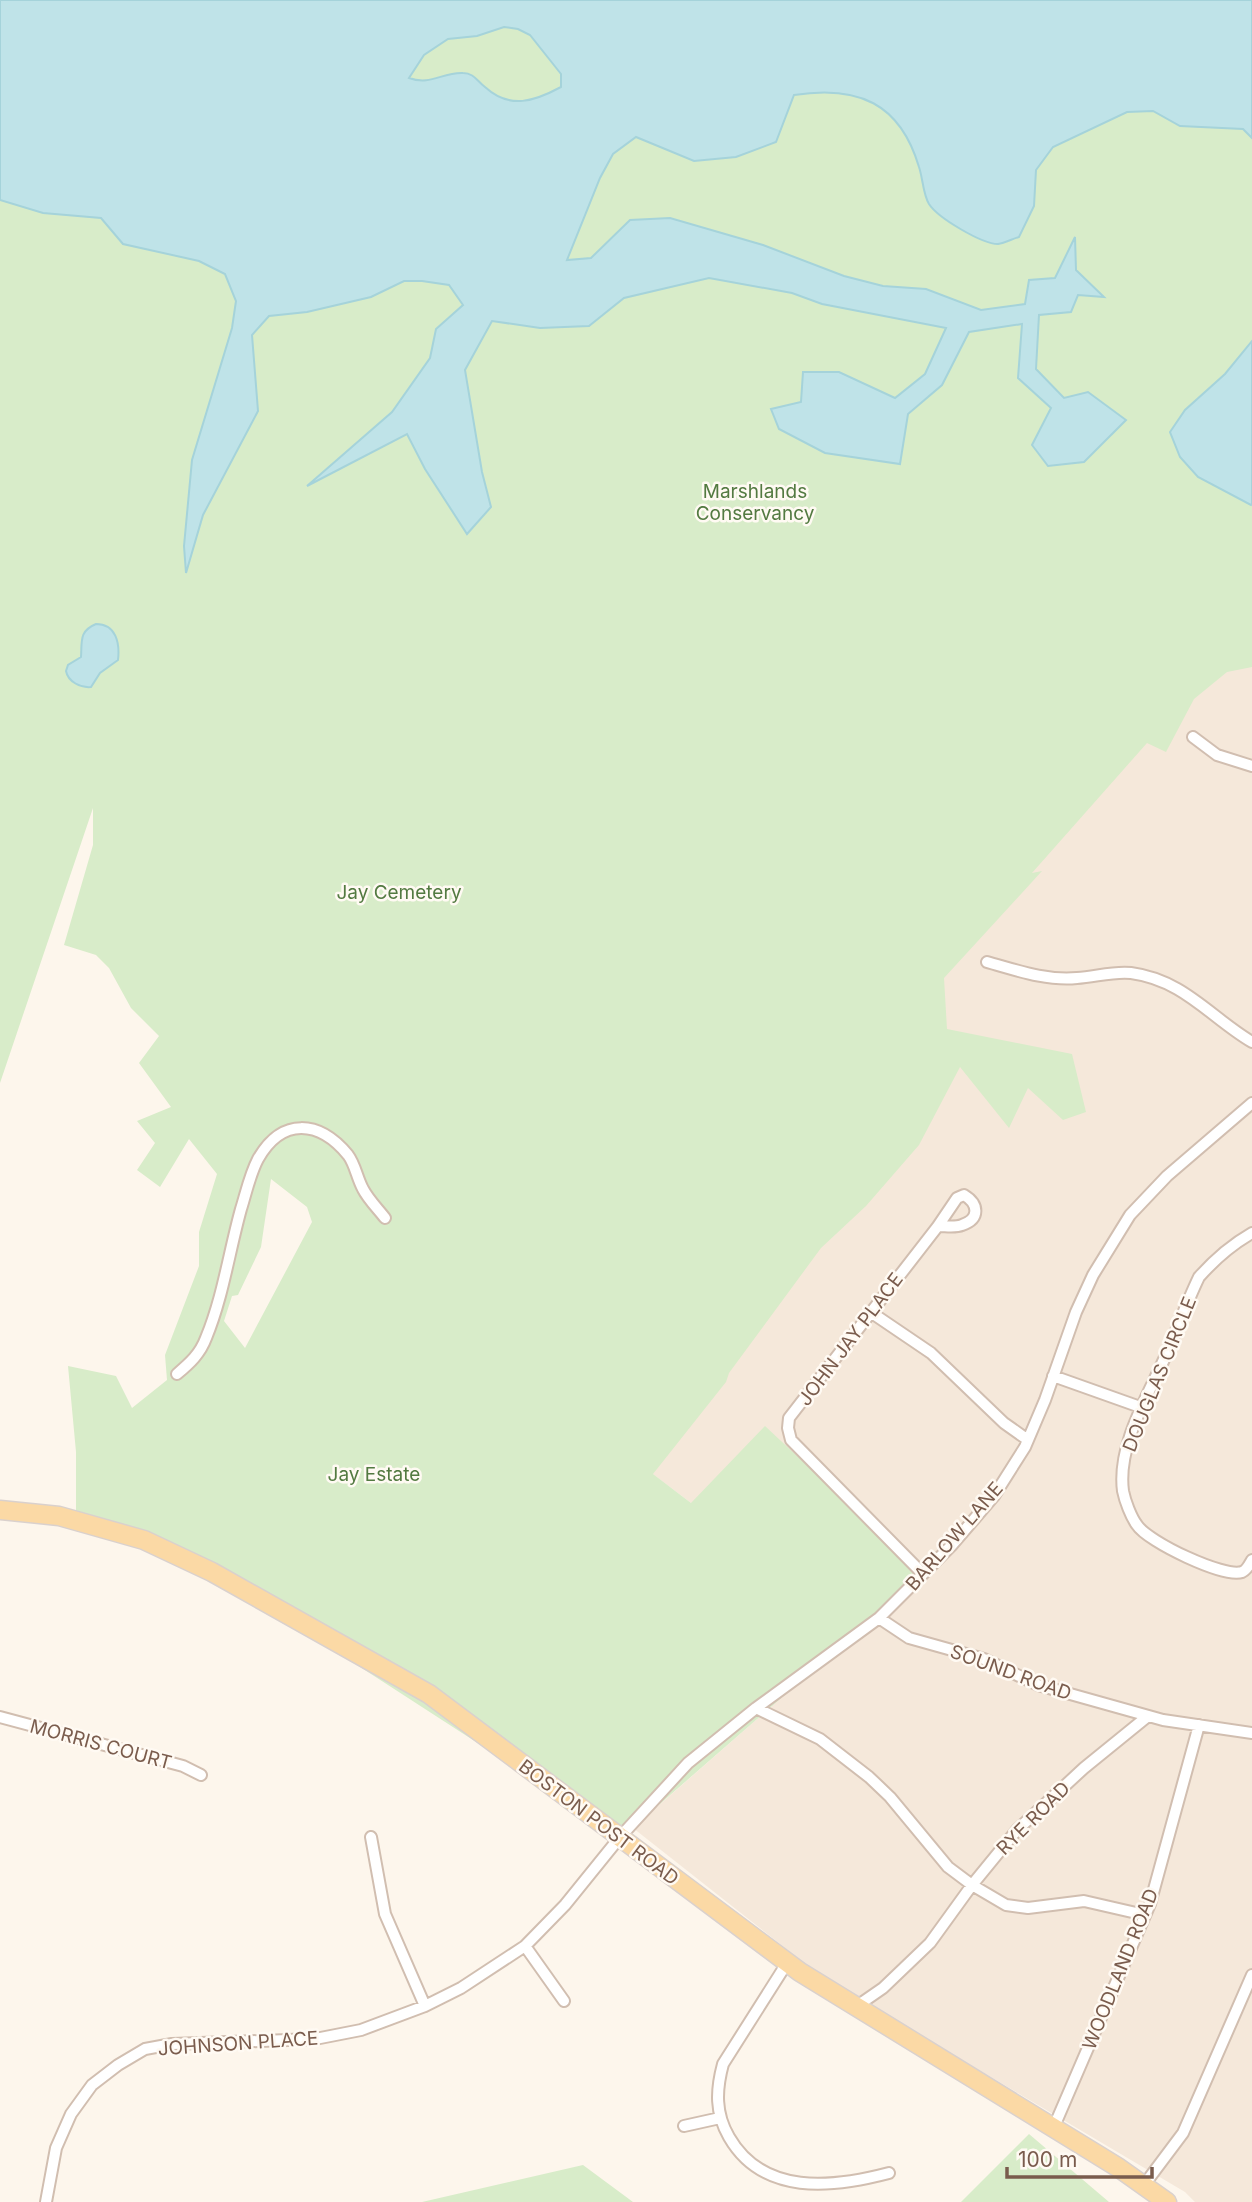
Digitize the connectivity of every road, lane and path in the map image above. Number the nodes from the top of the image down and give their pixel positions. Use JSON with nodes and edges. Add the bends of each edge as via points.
{"nodes":[{"id":1,"x":1193,"y":737,"type":"dead end"},
{"id":2,"x":1252,"y":766,"type":"edge"},
{"id":3,"x":987,"y":962,"type":"dead end"},
{"id":4,"x":1252,"y":1042,"type":"edge"},
{"id":5,"x":1252,"y":1102,"type":"edge"},
{"id":6,"x":385,"y":1218,"type":"dead end"},
{"id":7,"x":938,"y":1226,"type":"dead end"},
{"id":8,"x":1252,"y":1233,"type":"edge"},
{"id":9,"x":872,"y":1313,"type":"junction"},
{"id":10,"x":177,"y":1374,"type":"dead end"},
{"id":11,"x":1053,"y":1376,"type":"junction"},
{"id":12,"x":1143,"y":1408,"type":"junction"},
{"id":13,"x":1028,"y":1440,"type":"junction"},
{"id":14,"x":0,"y":1510,"type":"edge"},
{"id":15,"x":1252,"y":1560,"type":"edge"},
{"id":16,"x":923,"y":1574,"type":"junction"},
{"id":17,"x":879,"y":1618,"type":"junction"},
{"id":18,"x":756,"y":1708,"type":"junction"},
{"id":19,"x":1149,"y":1716,"type":"junction"},
{"id":20,"x":0,"y":1717,"type":"edge"},
{"id":21,"x":1199,"y":1725,"type":"junction"},
{"id":22,"x":1252,"y":1733,"type":"edge"},
{"id":23,"x":201,"y":1776,"type":"dead end"},
{"id":24,"x":371,"y":1837,"type":"dead end"},
{"id":25,"x":620,"y":1837,"type":"junction"},
{"id":26,"x":972,"y":1885,"type":"junction"},
{"id":27,"x":1145,"y":1915,"type":"junction"},
{"id":28,"x":525,"y":1946,"type":"junction"},
{"id":29,"x":787,"y":1963,"type":"junction"},
{"id":30,"x":1252,"y":1975,"type":"edge"},
{"id":31,"x":564,"y":2001,"type":"dead end"},
{"id":32,"x":425,"y":2006,"type":"junction"},
{"id":33,"x":857,"y":2006,"type":"junction"},
{"id":34,"x":720,"y":2118,"type":"junction"},
{"id":35,"x":684,"y":2126,"type":"dead end"},
{"id":36,"x":1053,"y":2129,"type":"junction"},
{"id":37,"x":889,"y":2173,"type":"dead end"},
{"id":38,"x":1144,"y":2185,"type":"junction"},
{"id":39,"x":46,"y":2202,"type":"edge"},
{"id":40,"x":1167,"y":2202,"type":"edge"}],
"edges":[{"from":1,"to":2,"type":"street","via":[[1217,755]]},
{"from":3,"to":4,"type":"street","via":[[1051,978],[1132,973],[1192,997]]},
{"from":5,"to":11,"type":"street","name":"BARLOW LANE","via":[[1130,1214],[1093,1275]]},
{"from":6,"to":10,"type":"street","via":[[363,1190],[349,1156],[317,1129],[284,1131],[258,1159],[206,1339],[194,1360]]},
{"from":7,"to":9,"type":"street","name":"JOHN JAY PLACE"},
{"from":8,"to":12,"type":"street","name":"DOUGLAS CIRCLE","via":[[1199,1277]]},
{"from":9,"to":13,"type":"street","via":[[931,1353]]},
{"from":9,"to":16,"type":"street","name":"JOHN JAY PLACE","via":[[789,1418],[788,1428],[792,1440],[815,1466]]},
{"from":11,"to":12,"type":"street"},
{"from":11,"to":13,"type":"street","name":"BARLOW LANE"},
{"from":12,"to":15,"type":"street","name":"DOUGLAS CIRCLE","via":[[1123,1472],[1123,1493],[1137,1525],[1165,1546],[1222,1571],[1240,1573]]},
{"from":13,"to":16,"type":"street","name":"BARLOW LANE","via":[[993,1496]]},
{"from":14,"to":25,"type":"main road","name":"BOSTON POST ROAD","via":[[85,1522],[144,1540],[212,1572],[429,1694]]},
{"from":16,"to":17,"type":"street","name":"BARLOW LANE"},
{"from":17,"to":18,"type":"street","name":"BARLOW LANE"},
{"from":17,"to":19,"type":"street","name":"SOUND ROAD","via":[[909,1638],[984,1659],[1038,1685]]},
{"from":18,"to":25,"type":"street","name":"BARLOW LANE","via":[[688,1763]]},
{"from":18,"to":26,"type":"street","via":[[820,1739],[869,1777],[948,1867]]},
{"from":19,"to":21,"type":"street"},
{"from":19,"to":26,"type":"street","name":"RYE ROAD","via":[[1017,1830]]},
{"from":20,"to":23,"type":"street","name":"MORRIS COURT","via":[[183,1766]]},
{"from":21,"to":22,"type":"street"},
{"from":21,"to":27,"type":"street","name":"WOODLAND ROAD"},
{"from":24,"to":32,"type":"street","via":[[385,1914]]},
{"from":25,"to":28,"type":"street","name":"JOHNSON PLACE"},
{"from":25,"to":29,"type":"main road","name":"BOSTON POST ROAD"},
{"from":26,"to":27,"type":"street","via":[[1006,1905],[1028,1908],[1084,1901]]},
{"from":26,"to":33,"type":"street","name":"RYE ROAD","via":[[946,1924],[908,1966]]},
{"from":27,"to":36,"type":"street","name":"WOODLAND ROAD"},
{"from":28,"to":31,"type":"street"},
{"from":28,"to":32,"type":"street","name":"JOHNSON PLACE"},
{"from":29,"to":33,"type":"main road","name":"BOSTON POST ROAD"},
{"from":29,"to":34,"type":"street","via":[[723,2064],[718,2082]]},
{"from":30,"to":38,"type":"street","via":[[1183,2133]]},
{"from":32,"to":39,"type":"street","name":"JOHNSON PLACE","via":[[361,2030],[315,2039],[145,2049],[92,2085],[71,2113],[56,2148]]},
{"from":33,"to":36,"type":"main road","name":"BOSTON POST ROAD"},
{"from":34,"to":35,"type":"street"},
{"from":34,"to":37,"type":"street","via":[[743,2156],[774,2177],[824,2184]]},
{"from":36,"to":38,"type":"main road","name":"BOSTON POST ROAD"},
{"from":38,"to":40,"type":"main road","name":"BOSTON POST ROAD"}]}
